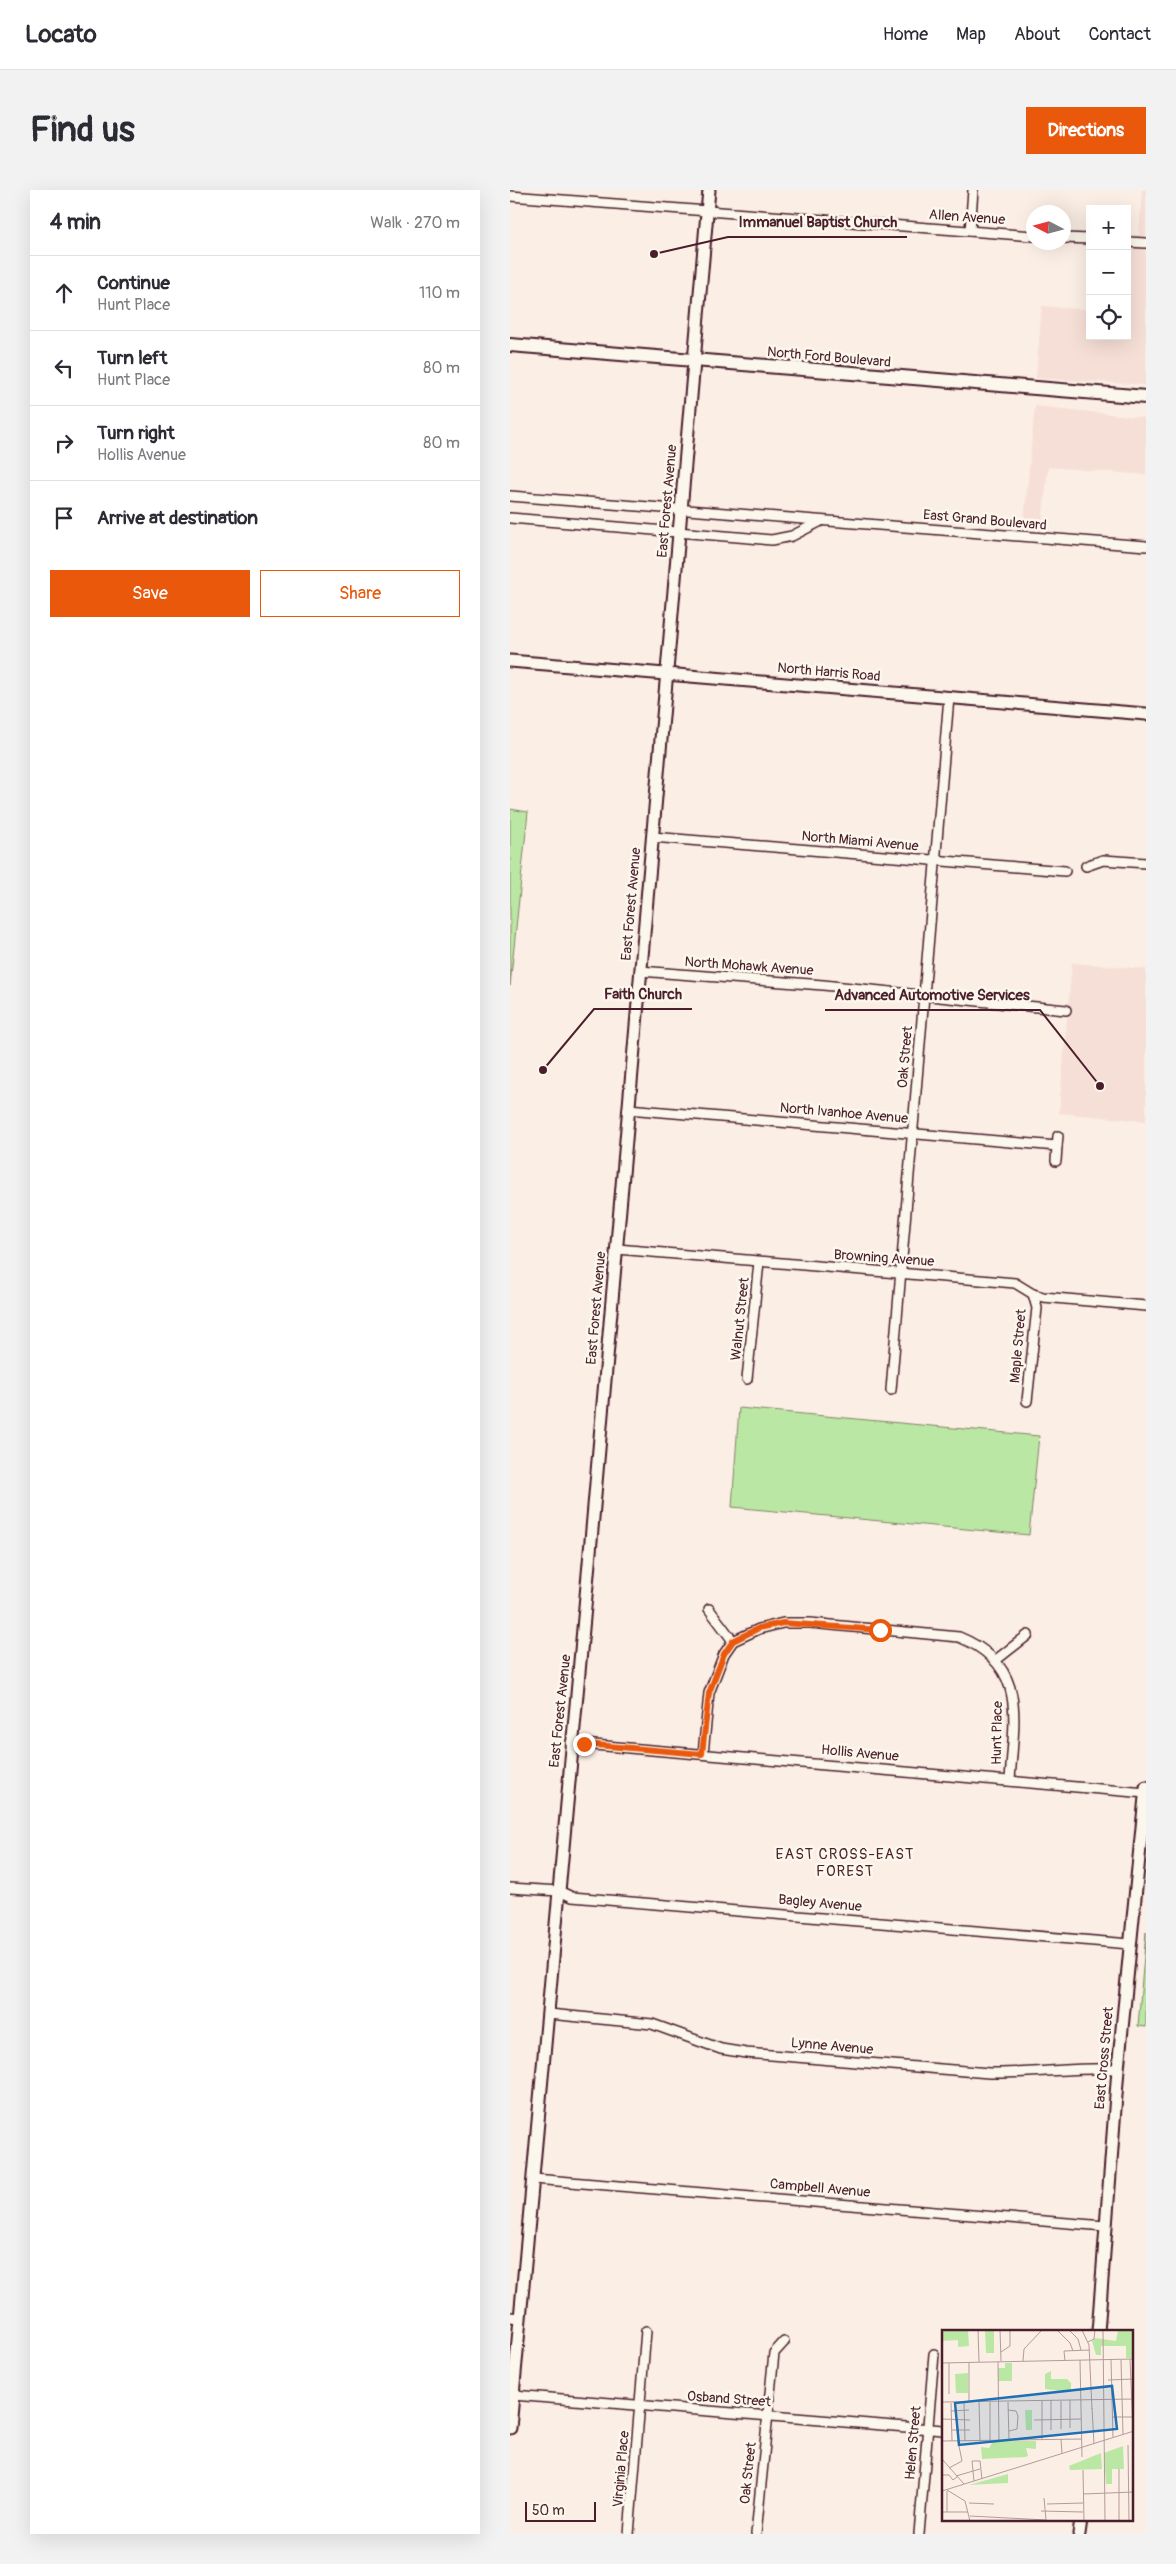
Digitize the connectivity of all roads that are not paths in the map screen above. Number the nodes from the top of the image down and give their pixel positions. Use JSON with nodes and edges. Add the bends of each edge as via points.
{"nodes":[{"id":1,"x":709,"y":190,"type":"edge"},
{"id":2,"x":973,"y":190,"type":"edge"},
{"id":3,"x":510,"y":196,"type":"edge"},
{"id":4,"x":707,"y":211,"type":"junction"},
{"id":5,"x":970,"y":231,"type":"junction"},
{"id":6,"x":1026,"y":235,"type":"edge"},
{"id":7,"x":1071,"y":238,"type":"edge"},
{"id":8,"x":1086,"y":239,"type":"edge"},
{"id":9,"x":1131,"y":242,"type":"edge"},
{"id":10,"x":1146,"y":243,"type":"edge"},
{"id":11,"x":510,"y":345,"type":"edge"},
{"id":12,"x":693,"y":361,"type":"junction"},
{"id":13,"x":1146,"y":397,"type":"edge"},
{"id":14,"x":510,"y":496,"type":"edge"},
{"id":15,"x":682,"y":509,"type":"junction"},
{"id":16,"x":510,"y":518,"type":"edge"},
{"id":17,"x":821,"y":521,"type":"junction"},
{"id":18,"x":680,"y":534,"type":"junction"},
{"id":19,"x":1146,"y":546,"type":"edge"},
{"id":20,"x":510,"y":661,"type":"edge"},
{"id":21,"x":666,"y":674,"type":"junction"},
{"id":22,"x":950,"y":697,"type":"junction"},
{"id":23,"x":1146,"y":714,"type":"edge"},
{"id":24,"x":652,"y":837,"type":"junction"},
{"id":25,"x":937,"y":861,"type":"junction"},
{"id":26,"x":1146,"y":863,"type":"edge"},
{"id":27,"x":1086,"y":866,"type":"dead end"},
{"id":28,"x":1065,"y":871,"type":"dead end"},
{"id":29,"x":640,"y":971,"type":"junction"},
{"id":30,"x":925,"y":996,"type":"junction"},
{"id":31,"x":1066,"y":1010,"type":"dead end"},
{"id":32,"x":628,"y":1109,"type":"junction"},
{"id":33,"x":912,"y":1133,"type":"junction"},
{"id":34,"x":1058,"y":1136,"type":"dead end"},
{"id":35,"x":1057,"y":1146,"type":"junction"},
{"id":36,"x":1056,"y":1160,"type":"dead end"},
{"id":37,"x":617,"y":1249,"type":"junction"},
{"id":38,"x":759,"y":1262,"type":"junction"},
{"id":39,"x":900,"y":1273,"type":"junction"},
{"id":40,"x":1033,"y":1294,"type":"junction"},
{"id":41,"x":1146,"y":1306,"type":"edge"},
{"id":42,"x":747,"y":1379,"type":"dead end"},
{"id":43,"x":891,"y":1390,"type":"dead end"},
{"id":44,"x":1027,"y":1401,"type":"dead end"},
{"id":45,"x":709,"y":1609,"type":"dead end"},
{"id":46,"x":1028,"y":1634,"type":"dead end"},
{"id":47,"x":733,"y":1641,"type":"junction"},
{"id":48,"x":996,"y":1660,"type":"junction"},
{"id":49,"x":571,"y":1743,"type":"junction"},
{"id":50,"x":702,"y":1754,"type":"junction"},
{"id":51,"x":1010,"y":1780,"type":"junction"},
{"id":52,"x":1146,"y":1787,"type":"edge"},
{"id":53,"x":1146,"y":1793,"type":"edge"},
{"id":54,"x":510,"y":1888,"type":"edge"},
{"id":55,"x":559,"y":1891,"type":"junction"},
{"id":56,"x":1130,"y":1944,"type":"junction"},
{"id":57,"x":549,"y":2014,"type":"junction"},
{"id":58,"x":1118,"y":2069,"type":"junction"},
{"id":59,"x":534,"y":2178,"type":"junction"},
{"id":60,"x":1105,"y":2226,"type":"junction"},
{"id":61,"x":515,"y":2318,"type":"edge"},
{"id":62,"x":1098,"y":2330,"type":"edge"},
{"id":63,"x":646,"y":2331,"type":"dead end"},
{"id":64,"x":784,"y":2342,"type":"dead end"},
{"id":65,"x":934,"y":2354,"type":"dead end"},
{"id":66,"x":513,"y":2395,"type":"junction"},
{"id":67,"x":641,"y":2406,"type":"junction"},
{"id":68,"x":768,"y":2416,"type":"junction"},
{"id":69,"x":510,"y":2428,"type":"edge"},
{"id":70,"x":928,"y":2429,"type":"junction"},
{"id":71,"x":942,"y":2430,"type":"edge"},
{"id":72,"x":629,"y":2534,"type":"edge"},
{"id":73,"x":756,"y":2534,"type":"edge"},
{"id":74,"x":919,"y":2534,"type":"edge"}],
"edges":[{"from":1,"to":4,"type":"street","name":"East Forest Avenue"},
{"from":2,"to":5,"type":"street"},
{"from":3,"to":4,"type":"street","name":"Allen Avenue"},
{"from":4,"to":5,"type":"street","name":"Allen Avenue"},
{"from":4,"to":12,"type":"street","name":"East Forest Avenue"},
{"from":5,"to":6,"type":"street","name":"Allen Avenue"},
{"from":7,"to":8,"type":"street"},
{"from":9,"to":10,"type":"street"},
{"from":11,"to":12,"type":"main road","name":"North Ford Boulevard"},
{"from":12,"to":13,"type":"main road","name":"North Ford Boulevard"},
{"from":12,"to":15,"type":"street","name":"East Forest Avenue"},
{"from":14,"to":15,"type":"street","name":"East Grand Boulevard"},
{"from":15,"to":17,"type":"street","name":"East Grand Boulevard"},
{"from":15,"to":18,"type":"street","name":"East Forest Avenue"},
{"from":16,"to":18,"type":"street"},
{"from":17,"to":18,"type":"street","via":[[792,536],[772,540]]},
{"from":17,"to":19,"type":"street","name":"East Grand Boulevard"},
{"from":18,"to":21,"type":"street","name":"East Forest Avenue"},
{"from":20,"to":21,"type":"street","name":"North Harris Road"},
{"from":21,"to":22,"type":"street","name":"North Harris Road"},
{"from":21,"to":24,"type":"street","name":"East Forest Avenue"},
{"from":22,"to":23,"type":"street","name":"North Harris Road"},
{"from":22,"to":25,"type":"street","name":"Oak Street"},
{"from":24,"to":25,"type":"street","name":"North Miami Avenue"},
{"from":24,"to":29,"type":"street","name":"East Forest Avenue"},
{"from":25,"to":28,"type":"street","name":"North Miami Avenue"},
{"from":25,"to":30,"type":"street","name":"Oak Street"},
{"from":26,"to":27,"type":"street","via":[[1103,860]]},
{"from":29,"to":30,"type":"street","name":"North Mohawk Avenue"},
{"from":29,"to":32,"type":"street","name":"East Forest Avenue"},
{"from":30,"to":31,"type":"street","name":"North Mohawk Avenue"},
{"from":30,"to":33,"type":"street","name":"Oak Street"},
{"from":32,"to":33,"type":"street","name":"North Ivanhoe Avenue"},
{"from":32,"to":37,"type":"street","name":"East Forest Avenue"},
{"from":33,"to":35,"type":"street","name":"North Ivanhoe Avenue"},
{"from":33,"to":39,"type":"street","name":"Oak Street"},
{"from":34,"to":35,"type":"street"},
{"from":35,"to":36,"type":"street"},
{"from":37,"to":38,"type":"street","name":"Browning Avenue"},
{"from":37,"to":49,"type":"street","name":"East Forest Avenue"},
{"from":38,"to":39,"type":"street","name":"Browning Avenue"},
{"from":38,"to":42,"type":"street","name":"Walnut Street"},
{"from":39,"to":40,"type":"street","name":"Browning Avenue","via":[[1015,1283]]},
{"from":39,"to":43,"type":"street","name":"Oak Street"},
{"from":40,"to":41,"type":"street","name":"Browning Avenue"},
{"from":40,"to":44,"type":"street","name":"Maple Street","via":[[1037,1308]]},
{"from":45,"to":47,"type":"street"},
{"from":46,"to":48,"type":"street"},
{"from":47,"to":48,"type":"street","name":"Hunt Place","via":[[759,1628],[783,1623],[810,1623],[959,1637]]},
{"from":47,"to":50,"type":"street","via":[[724,1654],[709,1693]]},
{"from":48,"to":51,"type":"street","name":"Hunt Place","via":[[1011,1688],[1014,1704]]},
{"from":49,"to":50,"type":"street","name":"Hollis Avenue"},
{"from":49,"to":55,"type":"street","name":"East Forest Avenue"},
{"from":50,"to":51,"type":"street","name":"Hollis Avenue"},
{"from":51,"to":53,"type":"street","name":"Hollis Avenue"},
{"from":52,"to":53,"type":"street","name":"East Cross Street"},
{"from":53,"to":56,"type":"street","name":"East Cross Street"},
{"from":54,"to":55,"type":"street","name":"Bagley Avenue"},
{"from":55,"to":56,"type":"street","name":"Bagley Avenue","via":[[572,1897]]},
{"from":55,"to":57,"type":"street","name":"East Forest Avenue"},
{"from":56,"to":58,"type":"street","name":"East Cross Street"},
{"from":57,"to":58,"type":"street","name":"Lynne Avenue","via":[[652,2024],[721,2049],[746,2053],[989,2073],[1084,2067]]},
{"from":57,"to":59,"type":"street","name":"East Forest Avenue"},
{"from":58,"to":60,"type":"street","name":"East Cross Street"},
{"from":59,"to":60,"type":"street","name":"Campbell Avenue"},
{"from":59,"to":61,"type":"street","name":"East Forest Avenue"},
{"from":60,"to":62,"type":"street","name":"East Cross Street"},
{"from":61,"to":66,"type":"street","name":"East Forest Avenue"},
{"from":63,"to":67,"type":"street","name":"Virginia Place"},
{"from":64,"to":68,"type":"street","name":"Oak Street","via":[[774,2353]]},
{"from":65,"to":70,"type":"street","name":"Helen Street"},
{"from":66,"to":67,"type":"street","name":"Osband Street"},
{"from":66,"to":69,"type":"street","name":"East Forest Avenue"},
{"from":67,"to":68,"type":"street","name":"Osband Street"},
{"from":67,"to":72,"type":"street","name":"Virginia Place"},
{"from":68,"to":70,"type":"street","name":"Osband Street"},
{"from":68,"to":73,"type":"street","name":"Oak Street"},
{"from":70,"to":71,"type":"street","name":"Osband Street"},
{"from":70,"to":74,"type":"street","name":"Helen Street"}]}
